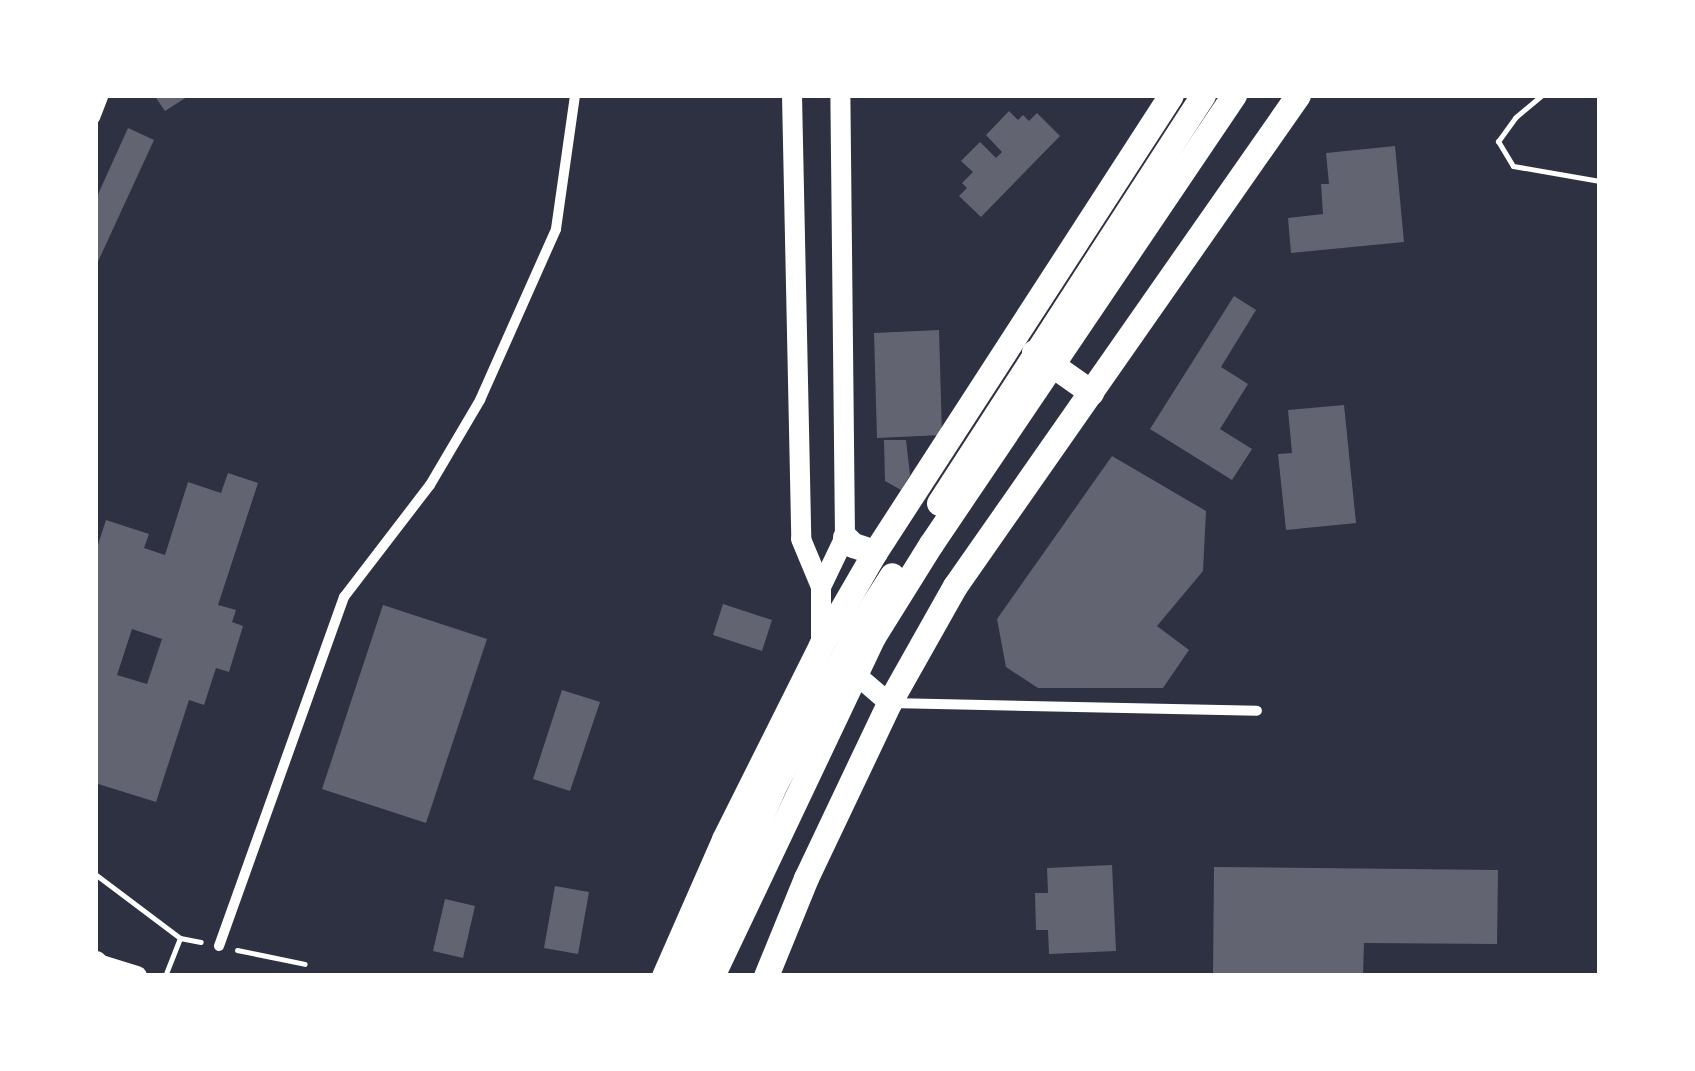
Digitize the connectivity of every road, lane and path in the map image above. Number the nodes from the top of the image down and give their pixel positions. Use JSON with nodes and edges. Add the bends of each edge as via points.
{"nodes":[{"id":1,"x":104,"y":95,"type":"edge"},
{"id":2,"x":574,"y":95,"type":"edge"},
{"id":3,"x":792,"y":95,"type":"edge"},
{"id":4,"x":840,"y":95,"type":"edge"},
{"id":5,"x":1171,"y":95,"type":"edge"},
{"id":6,"x":1203,"y":95,"type":"edge"},
{"id":7,"x":1234,"y":95,"type":"edge"},
{"id":8,"x":1298,"y":95,"type":"edge"},
{"id":9,"x":1542,"y":95,"type":"edge"},
{"id":10,"x":95,"y":118,"type":"edge"},
{"id":11,"x":1600,"y":182,"type":"edge"},
{"id":12,"x":1014,"y":337,"type":"junction"},
{"id":13,"x":1091,"y":392,"type":"junction"},
{"id":14,"x":845,"y":537,"type":"junction"},
{"id":15,"x":875,"y":552,"type":"junction"},
{"id":16,"x":821,"y":587,"type":"junction"},
{"id":17,"x":821,"y":645,"type":"junction"},
{"id":18,"x":889,"y":703,"type":"junction"},
{"id":19,"x":1257,"y":710,"type":"dead end"},
{"id":20,"x":95,"y":874,"type":"edge"},
{"id":21,"x":220,"y":946,"type":"dead end"},
{"id":22,"x":251,"y":953,"type":"dead end"},
{"id":23,"x":95,"y":963,"type":"edge"},
{"id":24,"x":305,"y":964,"type":"dead end"},
{"id":25,"x":106,"y":976,"type":"edge"},
{"id":26,"x":138,"y":976,"type":"edge"},
{"id":27,"x":165,"y":976,"type":"edge"},
{"id":28,"x":664,"y":976,"type":"edge"},
{"id":29,"x":690,"y":976,"type":"edge"},
{"id":30,"x":712,"y":976,"type":"edge"},
{"id":31,"x":766,"y":976,"type":"edge"}],
"edges":[{"from":1,"to":10,"type":"street"},
{"from":2,"to":21,"type":"street","via":[[556,230],[480,400],[430,485],[344,597]]},
{"from":3,"to":16,"type":"main road","via":[[802,539]]},
{"from":4,"to":14,"type":"main road"},
{"from":5,"to":12,"type":"main road"},
{"from":6,"to":29,"type":"main road","via":[[860,625],[775,784]]},
{"from":7,"to":30,"type":"main road","via":[[873,637]]},
{"from":8,"to":13,"type":"main road"},
{"from":9,"to":11,"type":"path","via":[[1498,141],[1512,166]]},
{"from":12,"to":13,"type":"main road"},
{"from":12,"to":15,"type":"main road"},
{"from":13,"to":18,"type":"main road","via":[[956,586]]},
{"from":14,"to":15,"type":"main road"},
{"from":14,"to":16,"type":"main road"},
{"from":15,"to":17,"type":"main road"},
{"from":16,"to":17,"type":"main road"},
{"from":17,"to":18,"type":"main road"},
{"from":17,"to":28,"type":"main road"},
{"from":18,"to":19,"type":"street"},
{"from":18,"to":31,"type":"main road"},
{"from":20,"to":27,"type":"path","via":[[180,938]]},
{"from":22,"to":24,"type":"path"},
{"from":23,"to":25,"type":"main road"},
{"from":23,"to":26,"type":"main road"}]}
